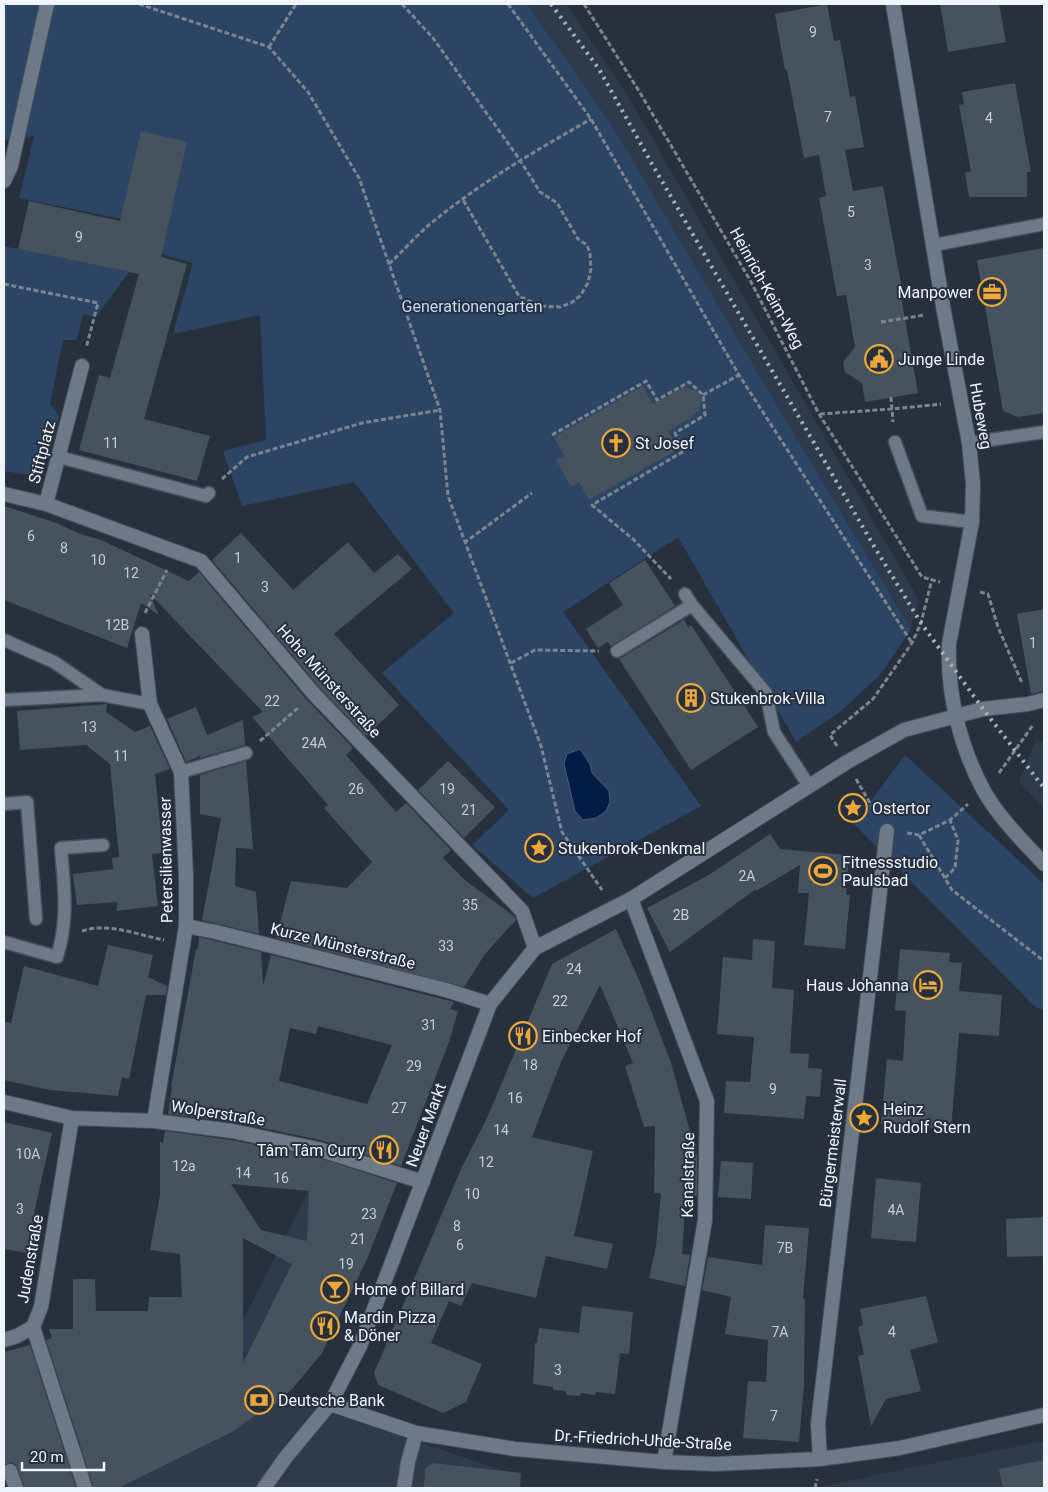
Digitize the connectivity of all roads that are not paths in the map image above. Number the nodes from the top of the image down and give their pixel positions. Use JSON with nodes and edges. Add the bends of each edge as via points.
{"nodes":[{"id":1,"x":47,"y":4,"type":"edge"},
{"id":2,"x":893,"y":4,"type":"edge"},
{"id":3,"x":4,"y":181,"type":"edge"},
{"id":4,"x":1044,"y":224,"type":"edge"},
{"id":5,"x":934,"y":245,"type":"junction"},
{"id":6,"x":82,"y":366,"type":"road end"},
{"id":7,"x":1044,"y":432,"type":"edge"},
{"id":8,"x":895,"y":442,"type":"dead end"},
{"id":9,"x":969,"y":443,"type":"junction"},
{"id":10,"x":59,"y":456,"type":"junction"},
{"id":11,"x":209,"y":493,"type":"dead end"},
{"id":12,"x":4,"y":494,"type":"edge"},
{"id":13,"x":46,"y":504,"type":"junction"},
{"id":14,"x":972,"y":522,"type":"junction"},
{"id":15,"x":142,"y":634,"type":"road end"},
{"id":16,"x":4,"y":640,"type":"edge"},
{"id":17,"x":617,"y":651,"type":"road end"},
{"id":18,"x":102,"y":695,"type":"junction"},
{"id":19,"x":4,"y":700,"type":"edge"},
{"id":20,"x":1044,"y":700,"type":"edge"},
{"id":21,"x":150,"y":704,"type":"junction"},
{"id":22,"x":956,"y":717,"type":"junction"},
{"id":23,"x":246,"y":753,"type":"road end"},
{"id":24,"x":181,"y":772,"type":"junction"},
{"id":25,"x":809,"y":786,"type":"junction"},
{"id":26,"x":4,"y":804,"type":"edge"},
{"id":27,"x":887,"y":831,"type":"road end"},
{"id":28,"x":103,"y":844,"type":"dead end"},
{"id":29,"x":1044,"y":864,"type":"edge"},
{"id":30,"x":631,"y":899,"type":"junction"},
{"id":31,"x":36,"y":919,"type":"dead end"},
{"id":32,"x":186,"y":926,"type":"junction"},
{"id":33,"x":4,"y":942,"type":"edge"},
{"id":34,"x":535,"y":948,"type":"junction"},
{"id":35,"x":490,"y":1004,"type":"junction"},
{"id":36,"x":4,"y":1102,"type":"edge"},
{"id":37,"x":72,"y":1118,"type":"junction"},
{"id":38,"x":154,"y":1121,"type":"junction"},
{"id":39,"x":423,"y":1182,"type":"junction"},
{"id":40,"x":33,"y":1327,"type":"junction"},
{"id":41,"x":4,"y":1340,"type":"edge"},
{"id":42,"x":330,"y":1404,"type":"junction"},
{"id":43,"x":1044,"y":1414,"type":"edge"},
{"id":44,"x":416,"y":1433,"type":"junction"},
{"id":45,"x":820,"y":1459,"type":"junction"},
{"id":46,"x":664,"y":1462,"type":"junction"},
{"id":47,"x":10,"y":1471,"type":"dead end"},
{"id":48,"x":16,"y":1488,"type":"edge"},
{"id":49,"x":85,"y":1488,"type":"edge"},
{"id":50,"x":264,"y":1488,"type":"edge"},
{"id":51,"x":404,"y":1488,"type":"edge"}],
"edges":[{"from":1,"to":3,"type":"street","via":[[11,166]]},
{"from":2,"to":5,"type":"street","name":"Hubeweg"},
{"from":4,"to":5,"type":"lane"},
{"from":5,"to":9,"type":"street","name":"Hubeweg"},
{"from":6,"to":10,"type":"street","name":"Stiftplatz"},
{"from":7,"to":9,"type":"lane"},
{"from":8,"to":14,"type":"lane","via":[[922,516]]},
{"from":9,"to":14,"type":"street","name":"Hubeweg"},
{"from":10,"to":11,"type":"lane","via":[[206,496]]},
{"from":10,"to":13,"type":"street","name":"Stiftplatz"},
{"from":12,"to":13,"type":"street","name":"Stiftplatz"},
{"from":13,"to":34,"type":"street","name":"Hohe Münsterstraße","via":[[201,561],[314,694],[522,910]]},
{"from":14,"to":22,"type":"street","name":"Hubeweg","via":[[949,644],[948,662]]},
{"from":15,"to":21,"type":"street","name":"Petersilienwasser"},
{"from":16,"to":18,"type":"lane","via":[[54,662]]},
{"from":17,"to":25,"type":"lane","via":[[689,599],[766,694],[774,732]]},
{"from":18,"to":19,"type":"lane"},
{"from":18,"to":21,"type":"lane"},
{"from":20,"to":22,"type":"street","via":[[983,709]]},
{"from":21,"to":24,"type":"street","name":"Petersilienwasser"},
{"from":22,"to":25,"type":"street","via":[[904,730]]},
{"from":22,"to":29,"type":"street","name":"Hubeweg","via":[[965,748],[984,791],[1008,825]]},
{"from":23,"to":24,"type":"lane"},
{"from":24,"to":32,"type":"street","name":"Petersilienwasser"},
{"from":25,"to":30,"type":"street"},
{"from":26,"to":31,"type":"lane","via":[[27,802]]},
{"from":27,"to":45,"type":"street","name":"Bürgermeisterwall","via":[[818,1424]]},
{"from":28,"to":33,"type":"lane","via":[[61,848],[66,918],[57,957]]},
{"from":30,"to":34,"type":"street","name":"Neuer Markt"},
{"from":30,"to":46,"type":"street","name":"Kanalstraße","via":[[707,1101],[705,1220]]},
{"from":32,"to":35,"type":"street","name":"Kurze Münsterstraße"},
{"from":32,"to":38,"type":"street","name":"Petersilienwasser"},
{"from":34,"to":35,"type":"street","name":"Neuer Markt"},
{"from":35,"to":39,"type":"street","name":"Neuer Markt"},
{"from":36,"to":37,"type":"street","name":"Wolperstraße"},
{"from":37,"to":38,"type":"street","name":"Wolperstraße"},
{"from":37,"to":40,"type":"street","name":"Judenstraße","via":[[41,1307]]},
{"from":38,"to":39,"type":"street","name":"Wolperstraße","via":[[232,1131],[318,1149]]},
{"from":39,"to":42,"type":"street","name":"Neuer Markt","via":[[360,1346]]},
{"from":40,"to":41,"type":"street"},
{"from":40,"to":49,"type":"street","name":"Judenstraße"},
{"from":42,"to":44,"type":"street","name":"Dr.-Friedrich-Uhde-Straße"},
{"from":42,"to":50,"type":"street","name":"Neuer Markt"},
{"from":43,"to":45,"type":"street","name":"Dr.-Friedrich-Uhde-Straße","via":[[900,1448]]},
{"from":44,"to":46,"type":"street","name":"Dr.-Friedrich-Uhde-Straße","via":[[515,1449]]},
{"from":44,"to":51,"type":"street"},
{"from":45,"to":46,"type":"street","name":"Dr.-Friedrich-Uhde-Straße","via":[[714,1464]]},
{"from":47,"to":48,"type":"street"}]}
